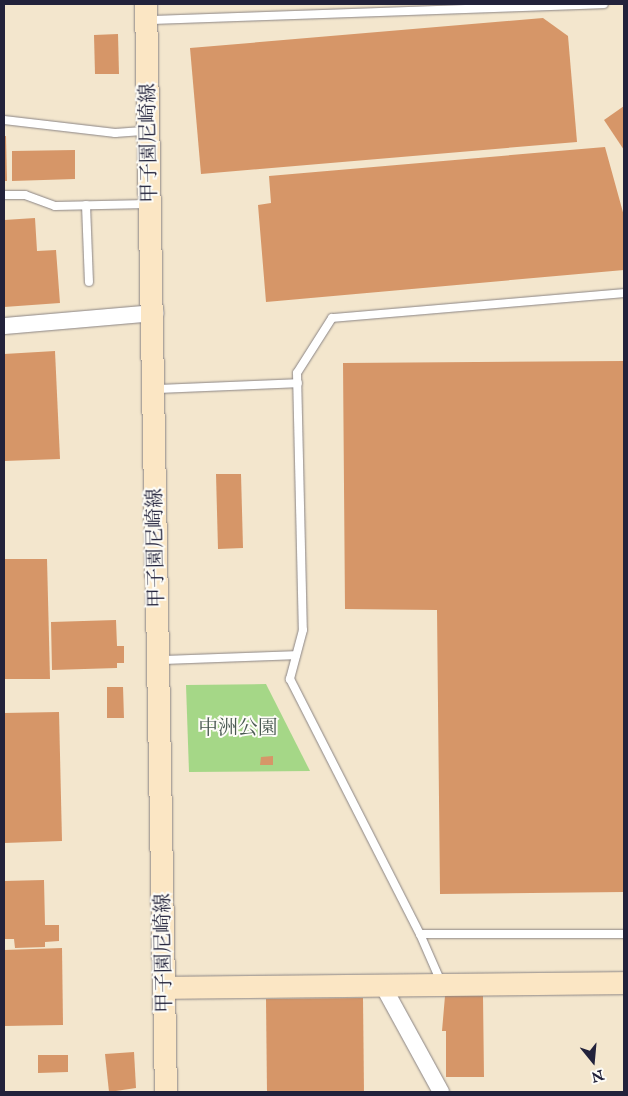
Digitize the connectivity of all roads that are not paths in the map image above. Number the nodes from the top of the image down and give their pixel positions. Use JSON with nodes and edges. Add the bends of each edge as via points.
{"nodes":[{"id":1,"x":604,"y":4,"type":"edge"},
{"id":2,"x":146,"y":12,"type":"edge"},
{"id":3,"x":4,"y":120,"type":"edge"},
{"id":4,"x":148,"y":130,"type":"junction"},
{"id":5,"x":4,"y":195,"type":"edge"},
{"id":6,"x":150,"y":204,"type":"junction"},
{"id":7,"x":86,"y":205,"type":"junction"},
{"id":8,"x":89,"y":282,"type":"dead end"},
{"id":9,"x":624,"y":293,"type":"edge"},
{"id":10,"x":155,"y":314,"type":"junction"},
{"id":11,"x":4,"y":326,"type":"edge"},
{"id":12,"x":298,"y":383,"type":"junction"},
{"id":13,"x":154,"y":389,"type":"junction"},
{"id":14,"x":296,"y":655,"type":"junction"},
{"id":15,"x":158,"y":660,"type":"junction"},
{"id":16,"x":420,"y":934,"type":"junction"},
{"id":17,"x":624,"y":934,"type":"edge"},
{"id":18,"x":624,"y":983,"type":"edge"},
{"id":19,"x":443,"y":985,"type":"junction"},
{"id":20,"x":383,"y":986,"type":"junction"},
{"id":21,"x":164,"y":988,"type":"junction"},
{"id":22,"x":166,"y":1092,"type":"edge"},
{"id":23,"x":441,"y":1092,"type":"edge"}],
"edges":[{"from":1,"to":2,"type":"lane"},
{"from":2,"to":4,"type":"main road","name":"甲子園尼崎線"},
{"from":3,"to":4,"type":"lane","via":[[115,133]]},
{"from":4,"to":6,"type":"main road","name":"甲子園尼崎線"},
{"from":5,"to":7,"type":"lane","via":[[25,194],[56,206]]},
{"from":6,"to":7,"type":"lane"},
{"from":6,"to":10,"type":"main road","name":"甲子園尼崎線"},
{"from":7,"to":8,"type":"lane"},
{"from":9,"to":12,"type":"lane","via":[[332,318],[297,373]]},
{"from":10,"to":11,"type":"street"},
{"from":10,"to":13,"type":"main road","name":"甲子園尼崎線"},
{"from":12,"to":13,"type":"lane"},
{"from":12,"to":14,"type":"lane","via":[[303,630]]},
{"from":13,"to":15,"type":"main road","name":"甲子園尼崎線"},
{"from":14,"to":15,"type":"lane"},
{"from":14,"to":16,"type":"lane","via":[[290,679]]},
{"from":15,"to":21,"type":"main road","name":"甲子園尼崎線"},
{"from":16,"to":17,"type":"lane"},
{"from":16,"to":19,"type":"lane"},
{"from":18,"to":19,"type":"main road"},
{"from":19,"to":20,"type":"main road"},
{"from":20,"to":21,"type":"main road"},
{"from":20,"to":23,"type":"street"},
{"from":21,"to":22,"type":"main road","name":"甲子園尼崎線"}]}
